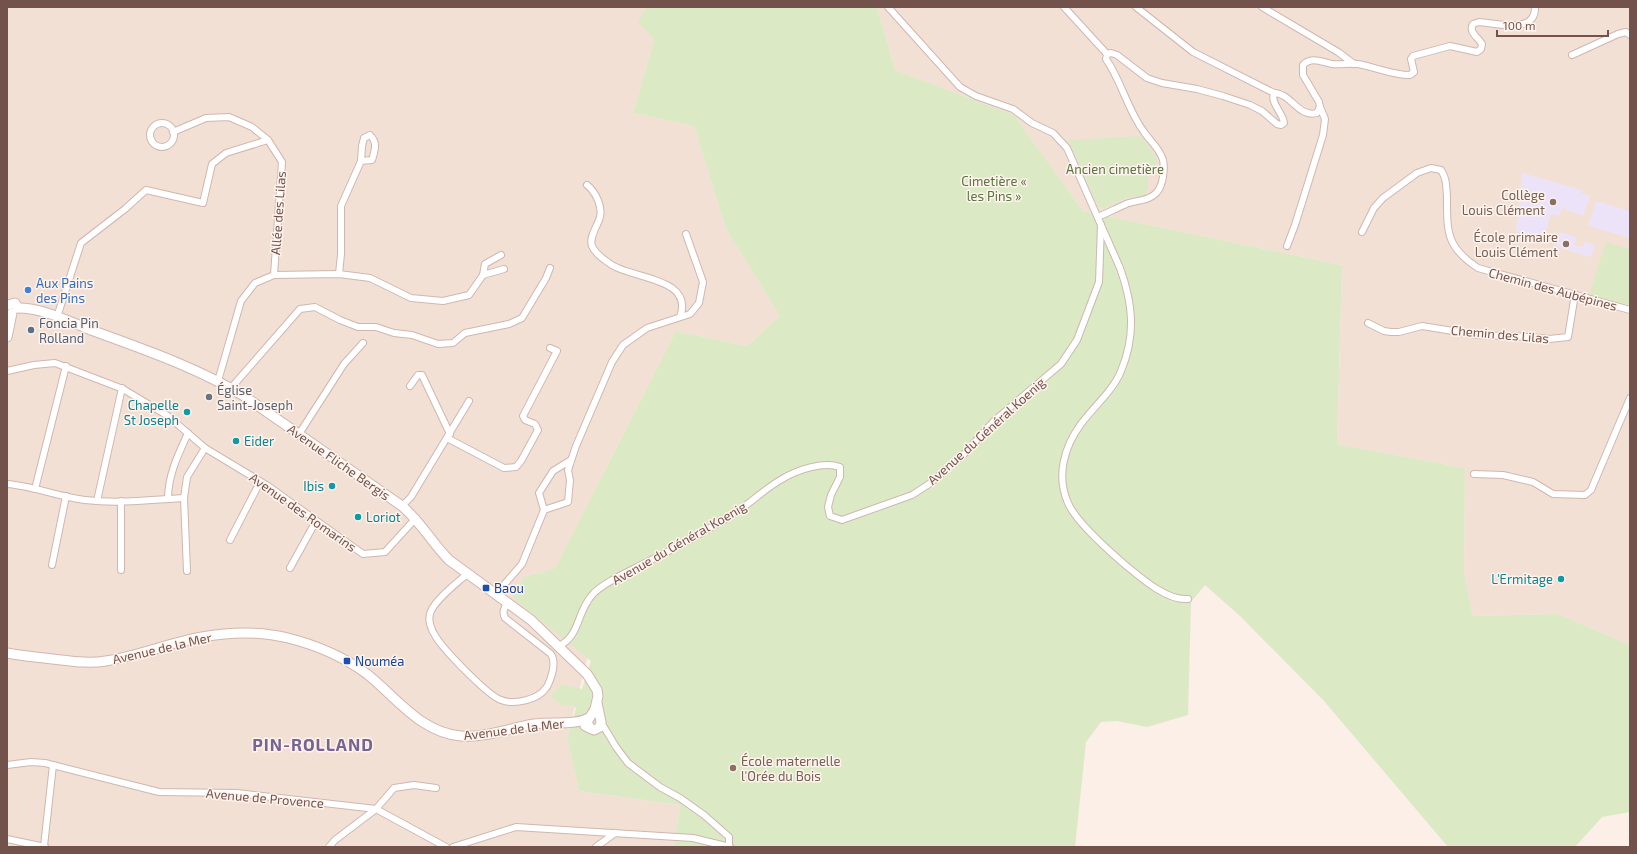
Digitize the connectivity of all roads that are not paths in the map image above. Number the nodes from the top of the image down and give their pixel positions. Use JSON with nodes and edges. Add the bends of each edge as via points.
{"nodes":[{"id":1,"x":888,"y":7,"type":"edge"},
{"id":2,"x":1064,"y":7,"type":"edge"},
{"id":3,"x":1136,"y":7,"type":"edge"},
{"id":4,"x":1262,"y":7,"type":"edge"},
{"id":5,"x":1534,"y":7,"type":"edge"},
{"id":6,"x":1630,"y":35,"type":"edge"},
{"id":7,"x":1107,"y":54,"type":"junction"},
{"id":8,"x":1572,"y":55,"type":"dead end"},
{"id":9,"x":1354,"y":64,"type":"junction"},
{"id":10,"x":1274,"y":93,"type":"junction"},
{"id":11,"x":1320,"y":107,"type":"junction"},
{"id":12,"x":173,"y":132,"type":"dead end"},
{"id":13,"x":268,"y":140,"type":"junction"},
{"id":14,"x":361,"y":161,"type":"dead end"},
{"id":15,"x":587,"y":185,"type":"dead end"},
{"id":16,"x":1098,"y":217,"type":"junction"},
{"id":17,"x":1101,"y":225,"type":"junction"},
{"id":18,"x":1362,"y":232,"type":"dead end"},
{"id":19,"x":686,"y":234,"type":"dead end"},
{"id":20,"x":1287,"y":246,"type":"dead end"},
{"id":21,"x":501,"y":255,"type":"dead end"},
{"id":22,"x":550,"y":268,"type":"dead end"},
{"id":23,"x":504,"y":269,"type":"dead end"},
{"id":24,"x":339,"y":274,"type":"junction"},
{"id":25,"x":274,"y":275,"type":"junction"},
{"id":26,"x":483,"y":275,"type":"junction"},
{"id":27,"x":1575,"y":294,"type":"junction"},
{"id":28,"x":11,"y":307,"type":"edge"},
{"id":29,"x":1630,"y":310,"type":"edge"},
{"id":30,"x":57,"y":317,"type":"junction"},
{"id":31,"x":680,"y":317,"type":"junction"},
{"id":32,"x":1368,"y":323,"type":"dead end"},
{"id":33,"x":7,"y":336,"type":"edge"},
{"id":34,"x":363,"y":343,"type":"dead end"},
{"id":35,"x":550,"y":348,"type":"dead end"},
{"id":36,"x":66,"y":366,"type":"junction"},
{"id":37,"x":7,"y":370,"type":"edge"},
{"id":38,"x":218,"y":381,"type":"junction"},
{"id":39,"x":410,"y":386,"type":"dead end"},
{"id":40,"x":122,"y":388,"type":"junction"},
{"id":41,"x":231,"y":388,"type":"junction"},
{"id":42,"x":1630,"y":398,"type":"edge"},
{"id":43,"x":469,"y":401,"type":"dead end"},
{"id":44,"x":188,"y":433,"type":"junction"},
{"id":45,"x":299,"y":434,"type":"junction"},
{"id":46,"x":448,"y":436,"type":"junction"},
{"id":47,"x":205,"y":448,"type":"junction"},
{"id":48,"x":571,"y":460,"type":"junction"},
{"id":49,"x":1474,"y":474,"type":"dead end"},
{"id":50,"x":260,"y":482,"type":"junction"},
{"id":51,"x":7,"y":484,"type":"edge"},
{"id":52,"x":35,"y":489,"type":"junction"},
{"id":53,"x":66,"y":496,"type":"junction"},
{"id":54,"x":184,"y":498,"type":"junction"},
{"id":55,"x":168,"y":499,"type":"junction"},
{"id":56,"x":97,"y":501,"type":"junction"},
{"id":57,"x":121,"y":501,"type":"junction"},
{"id":58,"x":402,"y":506,"type":"junction"},
{"id":59,"x":544,"y":510,"type":"junction"},
{"id":60,"x":416,"y":518,"type":"junction"},
{"id":61,"x":316,"y":521,"type":"junction"},
{"id":62,"x":230,"y":540,"type":"dead end"},
{"id":63,"x":52,"y":565,"type":"dead end"},
{"id":64,"x":290,"y":568,"type":"dead end"},
{"id":65,"x":121,"y":570,"type":"dead end"},
{"id":66,"x":187,"y":571,"type":"dead end"},
{"id":67,"x":467,"y":574,"type":"junction"},
{"id":68,"x":495,"y":594,"type":"junction"},
{"id":69,"x":1188,"y":599,"type":"dead end"},
{"id":70,"x":507,"y":603,"type":"junction"},
{"id":71,"x":558,"y":646,"type":"junction"},
{"id":72,"x":7,"y":653,"type":"edge"},
{"id":73,"x":595,"y":718,"type":"junction"},
{"id":74,"x":575,"y":722,"type":"junction"},
{"id":75,"x":592,"y":729,"type":"junction"},
{"id":76,"x":611,"y":740,"type":"junction"},
{"id":77,"x":7,"y":765,"type":"edge"},
{"id":78,"x":53,"y":765,"type":"junction"},
{"id":79,"x":436,"y":788,"type":"dead end"},
{"id":80,"x":376,"y":809,"type":"junction"},
{"id":81,"x":615,"y":833,"type":"junction"},
{"id":82,"x":7,"y":839,"type":"edge"},
{"id":83,"x":45,"y":847,"type":"edge"},
{"id":84,"x":329,"y":847,"type":"edge"},
{"id":85,"x":446,"y":847,"type":"edge"},
{"id":86,"x":453,"y":847,"type":"edge"},
{"id":87,"x":596,"y":847,"type":"edge"},
{"id":88,"x":729,"y":847,"type":"edge"}],
"edges":[{"from":1,"to":16,"type":"street","via":[[965,90],[1013,109],[1058,137],[1067,148]]},
{"from":2,"to":7,"type":"street"},
{"from":3,"to":10,"type":"street","via":[[1192,52]]},
{"from":4,"to":9,"type":"street"},
{"from":5,"to":9,"type":"street","via":[[1532,19],[1519,25],[1479,22],[1473,24],[1472,31],[1482,44],[1477,52],[1450,46],[1413,56],[1414,72],[1410,75]]},
{"from":6,"to":8,"type":"street","via":[[1626,32],[1618,34]]},
{"from":7,"to":10,"type":"street","via":[[1117,55],[1147,78],[1197,89],[1250,105],[1281,125],[1284,118],[1274,102]]},
{"from":7,"to":16,"type":"street","via":[[1106,59],[1114,70],[1127,105],[1159,152],[1163,161],[1163,172],[1157,192],[1151,197],[1127,203]]},
{"from":9,"to":11,"type":"street","via":[[1333,64],[1313,60],[1303,65],[1303,75]]},
{"from":10,"to":11,"type":"street","via":[[1281,95],[1305,113],[1317,114]]},
{"from":11,"to":20,"type":"street","via":[[1325,119],[1323,135]]},
{"from":12,"to":13,"type":"street","name":"Allée des Lilas","via":[[206,118],[229,117],[252,126]]},
{"from":13,"to":25,"type":"street","name":"Allée des Lilas","via":[[282,162]]},
{"from":13,"to":30,"type":"street","via":[[226,153],[212,164],[203,203],[146,190],[81,243]]},
{"from":14,"to":24,"type":"street","via":[[341,206]]},
{"from":15,"to":31,"type":"street","via":[[596,195],[600,211],[600,218],[591,241],[592,247],[612,266],[671,287],[682,302]]},
{"from":16,"to":17,"type":"street"},
{"from":17,"to":69,"type":"street","via":[[1127,288],[1132,321],[1131,337],[1117,379],[1080,424],[1069,443],[1063,465],[1065,492],[1068,503],[1080,520],[1138,576],[1162,592],[1178,599]]},
{"from":17,"to":71,"type":"street","name":"Avenue du Général Koenig","via":[[1099,282],[1077,340],[1061,364],[994,421],[964,454],[929,484],[912,495],[842,520],[830,516],[828,507],[840,477],[840,467],[833,464],[799,471],[782,478],[732,515],[616,578],[593,594],[580,613],[570,638]]},
{"from":18,"to":27,"type":"street","name":"Chemin des Aubépines","via":[[1374,208],[1383,198],[1417,173],[1431,168],[1441,170],[1446,179],[1449,237],[1465,260],[1478,268]]},
{"from":19,"to":31,"type":"street","via":[[703,282],[699,303],[690,314]]},
{"from":21,"to":26,"type":"street","via":[[485,264]]},
{"from":22,"to":41,"type":"street","via":[[522,318],[509,324],[465,333],[453,343],[438,344],[376,327],[358,327],[315,308],[300,309]]},
{"from":23,"to":26,"type":"street"},
{"from":24,"to":25,"type":"street"},
{"from":24,"to":26,"type":"street","via":[[370,278],[412,298],[443,301],[469,295]]},
{"from":25,"to":38,"type":"street","via":[[255,283],[241,302]]},
{"from":27,"to":29,"type":"street","name":"Chemin des Aubépines"},
{"from":27,"to":32,"type":"street","name":"Chemin des Lilas","via":[[1568,337],[1549,339],[1478,335],[1428,326],[1391,332]]},
{"from":28,"to":30,"type":"street","name":"Avenue Fliche Bergis","via":[[27,308]]},
{"from":28,"to":33,"type":"street"},
{"from":30,"to":38,"type":"street","name":"Avenue Fliche Bergis","via":[[174,361]]},
{"from":31,"to":48,"type":"street","via":[[648,328],[623,345],[612,362]]},
{"from":34,"to":45,"type":"street","via":[[344,364]]},
{"from":35,"to":46,"type":"street","via":[[557,351],[523,416],[525,420],[536,424],[538,430],[516,467],[504,468]]},
{"from":36,"to":37,"type":"street","name":"Avenue des Romarins","via":[[55,363]]},
{"from":36,"to":40,"type":"street","name":"Avenue des Romarins"},
{"from":36,"to":52,"type":"street"},
{"from":38,"to":41,"type":"street","name":"Avenue Fliche Bergis"},
{"from":39,"to":46,"type":"street","via":[[418,375],[422,375]]},
{"from":40,"to":44,"type":"street","name":"Avenue des Romarins","via":[[168,416]]},
{"from":40,"to":56,"type":"street"},
{"from":41,"to":45,"type":"street","name":"Avenue Fliche Bergis"},
{"from":42,"to":49,"type":"street","via":[[1591,490],[1585,495],[1553,494],[1533,482],[1503,475]]},
{"from":43,"to":46,"type":"street"},
{"from":44,"to":47,"type":"street","name":"Avenue des Romarins"},
{"from":44,"to":55,"type":"street","via":[[168,485]]},
{"from":45,"to":58,"type":"street","name":"Avenue Fliche Bergis"},
{"from":46,"to":58,"type":"street","via":[[411,497]]},
{"from":47,"to":50,"type":"street","name":"Avenue des Romarins"},
{"from":47,"to":54,"type":"street","via":[[187,477]]},
{"from":48,"to":59,"type":"street","via":[[552,471],[539,494]]},
{"from":48,"to":59,"type":"street","via":[[568,470],[568,502]]},
{"from":50,"to":61,"type":"street","name":"Avenue des Romarins"},
{"from":50,"to":62,"type":"street"},
{"from":51,"to":52,"type":"street"},
{"from":52,"to":53,"type":"street"},
{"from":53,"to":56,"type":"street"},
{"from":53,"to":63,"type":"street"},
{"from":54,"to":55,"type":"street"},
{"from":54,"to":66,"type":"street"},
{"from":55,"to":57,"type":"street"},
{"from":56,"to":57,"type":"street"},
{"from":57,"to":65,"type":"street"},
{"from":58,"to":60,"type":"street","name":"Avenue Fliche Bergis"},
{"from":59,"to":68,"type":"street","via":[[522,564]]},
{"from":60,"to":61,"type":"street","name":"Avenue des Romarins","via":[[385,552],[363,554]]},
{"from":60,"to":67,"type":"street","name":"Avenue Fliche Bergis","via":[[439,550]]},
{"from":61,"to":64,"type":"street"},
{"from":67,"to":68,"type":"street","name":"Avenue Fliche Bergis"},
{"from":67,"to":70,"type":"street","via":[[430,612],[431,627],[443,646],[489,692],[502,700],[514,702],[539,695],[547,688],[554,663],[551,654],[505,618],[503,614]]},
{"from":68,"to":70,"type":"street","name":"Avenue Fliche Bergis"},
{"from":70,"to":71,"type":"street","name":"Avenue Fliche Bergis","via":[[531,620]]},
{"from":71,"to":73,"type":"street","name":"Avenue Fliche Bergis","via":[[586,674],[597,690]]},
{"from":72,"to":74,"type":"street","name":"Avenue de la Mer","via":[[82,663],[106,661],[201,637],[262,634],[308,644],[347,661],[366,673],[421,722],[446,734],[474,736],[534,724]]},
{"from":73,"to":74,"type":"street","name":"Avenue de la Mer"},
{"from":73,"to":75,"type":"street","via":[[587,722]]},
{"from":73,"to":76,"type":"street"},
{"from":74,"to":75,"type":"street","name":"Avenue de la Mer"},
{"from":75,"to":76,"type":"street"},
{"from":76,"to":88,"type":"street","via":[[628,763],[704,815],[729,838]]},
{"from":77,"to":78,"type":"street","name":"Avenue de Provence","via":[[31,762]]},
{"from":78,"to":80,"type":"street","name":"Avenue de Provence","via":[[159,792],[237,793]]},
{"from":78,"to":83,"type":"street"},
{"from":79,"to":80,"type":"street","via":[[414,785],[394,788]]},
{"from":80,"to":84,"type":"street"},
{"from":80,"to":85,"type":"street","name":"Avenue de Provence"},
{"from":81,"to":86,"type":"street","via":[[516,827]]},
{"from":81,"to":87,"type":"street"},
{"from":81,"to":88,"type":"street","via":[[693,838]]},
{"from":82,"to":83,"type":"street"}]}
